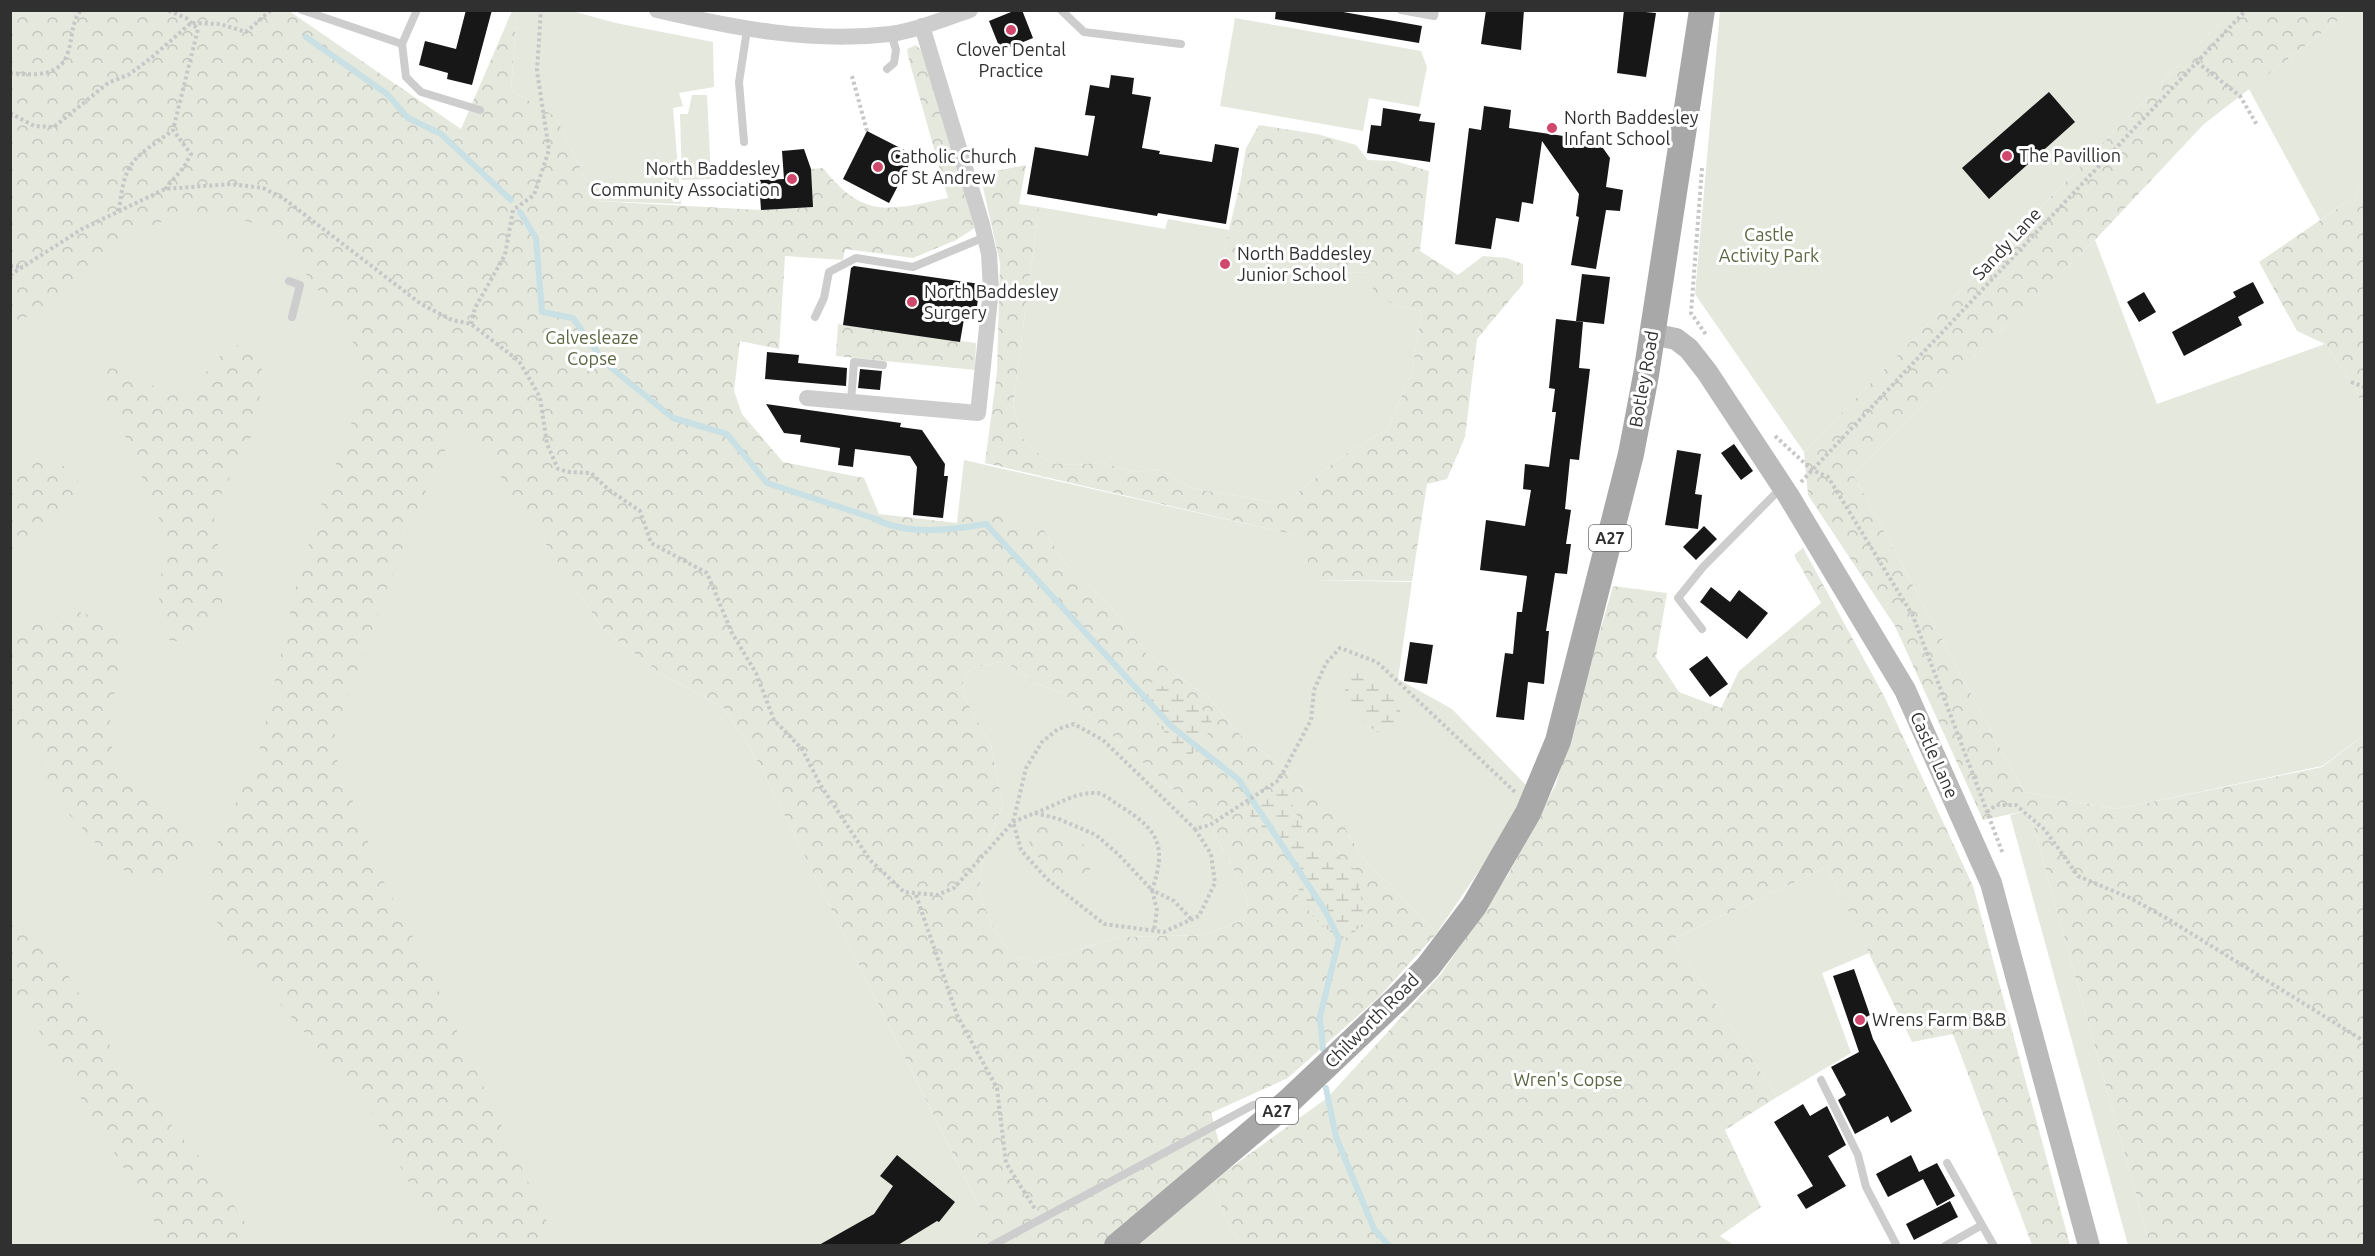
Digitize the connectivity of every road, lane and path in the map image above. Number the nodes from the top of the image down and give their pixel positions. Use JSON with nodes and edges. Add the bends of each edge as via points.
{"nodes":[{"id":1,"x":81,"y":10,"type":"edge"},
{"id":2,"x":167,"y":10,"type":"edge"},
{"id":3,"x":271,"y":10,"type":"edge"},
{"id":4,"x":302,"y":10,"type":"edge"},
{"id":5,"x":417,"y":10,"type":"edge"},
{"id":6,"x":541,"y":10,"type":"edge"},
{"id":7,"x":657,"y":10,"type":"edge"},
{"id":8,"x":970,"y":10,"type":"edge"},
{"id":9,"x":1061,"y":10,"type":"edge"},
{"id":10,"x":1401,"y":10,"type":"edge"},
{"id":11,"x":1435,"y":10,"type":"edge"},
{"id":12,"x":1702,"y":10,"type":"edge"},
{"id":13,"x":2246,"y":10,"type":"edge"},
{"id":14,"x":191,"y":23,"type":"junction"},
{"id":15,"x":922,"y":26,"type":"junction"},
{"id":16,"x":747,"y":30,"type":"junction"},
{"id":17,"x":891,"y":33,"type":"junction"},
{"id":18,"x":402,"y":44,"type":"junction"},
{"id":19,"x":1181,"y":44,"type":"dead end"},
{"id":20,"x":2197,"y":63,"type":"junction"},
{"id":21,"x":888,"y":69,"type":"dead end"},
{"id":22,"x":10,"y":73,"type":"edge"},
{"id":23,"x":852,"y":76,"type":"dead end"},
{"id":24,"x":480,"y":110,"type":"dead end"},
{"id":25,"x":10,"y":113,"type":"edge"},
{"id":26,"x":2257,"y":125,"type":"dead end"},
{"id":27,"x":173,"y":130,"type":"junction"},
{"id":28,"x":867,"y":131,"type":"dead end"},
{"id":29,"x":744,"y":142,"type":"dead end"},
{"id":30,"x":1702,"y":166,"type":"dead end"},
{"id":31,"x":165,"y":189,"type":"junction"},
{"id":32,"x":118,"y":212,"type":"junction"},
{"id":33,"x":985,"y":237,"type":"junction"},
{"id":34,"x":10,"y":266,"type":"edge"},
{"id":35,"x":23,"y":267,"type":"junction"},
{"id":36,"x":10,"y":275,"type":"edge"},
{"id":37,"x":289,"y":281,"type":"dead end"},
{"id":38,"x":815,"y":316,"type":"dead end"},
{"id":39,"x":292,"y":317,"type":"dead end"},
{"id":40,"x":471,"y":324,"type":"junction"},
{"id":41,"x":1652,"y":334,"type":"junction"},
{"id":42,"x":1710,"y":341,"type":"dead end"},
{"id":43,"x":883,"y":365,"type":"dead end"},
{"id":44,"x":2351,"y":382,"type":"dead end"},
{"id":45,"x":2364,"y":387,"type":"edge"},
{"id":46,"x":807,"y":398,"type":"dead end"},
{"id":47,"x":851,"y":402,"type":"junction"},
{"id":48,"x":1773,"y":434,"type":"dead end"},
{"id":49,"x":1812,"y":470,"type":"junction"},
{"id":50,"x":1828,"y":477,"type":"dead end"},
{"id":51,"x":1785,"y":491,"type":"junction"},
{"id":52,"x":1702,"y":629,"type":"dead end"},
{"id":53,"x":1558,"y":741,"type":"joint"},
{"id":54,"x":1533,"y":802,"type":"junction"},
{"id":55,"x":1035,"y":813,"type":"junction"},
{"id":56,"x":1013,"y":822,"type":"junction"},
{"id":57,"x":1196,"y":829,"type":"junction"},
{"id":58,"x":1972,"y":840,"type":"junction"},
{"id":59,"x":1152,"y":890,"type":"junction"},
{"id":60,"x":916,"y":894,"type":"junction"},
{"id":61,"x":1191,"y":919,"type":"junction"},
{"id":62,"x":1154,"y":930,"type":"junction"},
{"id":63,"x":2364,"y":1041,"type":"edge"},
{"id":64,"x":1821,"y":1080,"type":"dead end"},
{"id":65,"x":1289,"y":1101,"type":"junction"},
{"id":66,"x":1947,"y":1163,"type":"dead end"},
{"id":67,"x":1041,"y":1218,"type":"junction"},
{"id":68,"x":1982,"y":1225,"type":"junction"},
{"id":69,"x":991,"y":1245,"type":"edge"},
{"id":70,"x":1117,"y":1245,"type":"edge"},
{"id":71,"x":1897,"y":1245,"type":"edge"},
{"id":72,"x":1945,"y":1245,"type":"edge"},
{"id":73,"x":1994,"y":1245,"type":"edge"},
{"id":74,"x":2089,"y":1245,"type":"edge"}],
"edges":[{"from":1,"to":22,"type":"path","via":[[71,29],[68,54],[55,70],[37,75]]},
{"from":2,"to":14,"type":"path"},
{"from":3,"to":14,"type":"path","via":[[246,32],[220,24]]},
{"from":4,"to":18,"type":"lane"},
{"from":5,"to":18,"type":"lane"},
{"from":6,"to":40,"type":"path","via":[[537,71],[549,150],[534,195],[513,210],[506,255],[475,308]]},
{"from":7,"to":16,"type":"street"},
{"from":8,"to":15,"type":"street"},
{"from":9,"to":19,"type":"lane","via":[[1084,32]]},
{"from":10,"to":11,"type":"lane","via":[[1434,16]]},
{"from":12,"to":41,"type":"main road","name":"Botley Road","number":"A27"},
{"from":13,"to":20,"type":"path","name":"Sandy Lane"},
{"from":14,"to":25,"type":"path","via":[[151,58],[108,83],[54,127],[34,126]]},
{"from":14,"to":27,"type":"path","via":[[198,29]]},
{"from":15,"to":17,"type":"street"},
{"from":15,"to":33,"type":"street"},
{"from":16,"to":17,"type":"street","via":[[819,37]]},
{"from":16,"to":29,"type":"lane","via":[[739,82]]},
{"from":17,"to":21,"type":"lane","via":[[896,50],[894,63]]},
{"from":18,"to":24,"type":"lane","via":[[406,77],[421,92]]},
{"from":20,"to":26,"type":"path","via":[[2240,96]]},
{"from":20,"to":49,"type":"path","name":"Sandy Lane"},
{"from":23,"to":28,"type":"path"},
{"from":27,"to":31,"type":"path","via":[[191,154]]},
{"from":27,"to":32,"type":"path","via":[[130,163],[122,182]]},
{"from":30,"to":42,"type":"path","via":[[1691,313]]},
{"from":31,"to":32,"type":"path"},
{"from":31,"to":40,"type":"path","via":[[231,184],[262,188],[283,198],[421,304],[452,320]]},
{"from":32,"to":35,"type":"path","via":[[82,229]]},
{"from":33,"to":38,"type":"lane","via":[[913,267],[856,258],[829,272],[824,298]]},
{"from":33,"to":47,"type":"street","via":[[991,289],[978,413]]},
{"from":34,"to":35,"type":"path"},
{"from":35,"to":36,"type":"path"},
{"from":37,"to":39,"type":"lane","via":[[300,285]]},
{"from":40,"to":60,"type":"path","via":[[519,361],[540,397],[547,444],[558,469],[591,473],[640,510],[651,543],[707,573],[732,633],[756,673],[774,720],[802,749],[821,786],[870,860],[904,892]]},
{"from":41,"to":51,"type":"street","name":"Castle Lane","via":[[1676,339],[1689,349]]},
{"from":41,"to":53,"type":"main road","name":"Botley Road","number":"A27","via":[[1631,454]]},
{"from":43,"to":47,"type":"lane","via":[[854,362]]},
{"from":44,"to":45,"type":"path"},
{"from":46,"to":47,"type":"street"},
{"from":48,"to":49,"type":"path"},
{"from":49,"to":50,"type":"path"},
{"from":49,"to":51,"type":"path","name":"Sandy Lane"},
{"from":51,"to":52,"type":"lane","via":[[1703,567],[1678,598]]},
{"from":51,"to":58,"type":"street","name":"Castle Lane","via":[[1905,690]]},
{"from":53,"to":54,"type":"main road","name":"Chilworth Road","number":"A27"},
{"from":54,"to":57,"type":"path","via":[[1492,772],[1377,662],[1340,648],[1326,663],[1314,690],[1311,720],[1280,780],[1210,825]]},
{"from":54,"to":65,"type":"main road","name":"Chilworth Road","number":"A27","via":[[1491,879],[1428,966]]},
{"from":55,"to":56,"type":"path"},
{"from":55,"to":59,"type":"path","via":[[1096,835]]},
{"from":55,"to":59,"type":"path","via":[[1077,794],[1099,793],[1140,819],[1158,842],[1161,865]]},
{"from":56,"to":57,"type":"path","via":[[1026,768],[1042,742],[1058,729],[1074,724],[1103,740]]},
{"from":56,"to":60,"type":"path","via":[[954,888],[937,895]]},
{"from":56,"to":62,"type":"path","via":[[1027,857],[1047,879],[1104,924]]},
{"from":57,"to":61,"type":"path","via":[[1211,854],[1215,883],[1199,915]]},
{"from":58,"to":63,"type":"path","via":[[1987,812],[1996,805],[2016,805],[2045,830],[2078,876],[2168,919]]},
{"from":58,"to":74,"type":"street","name":"Castle Lane","via":[[1991,883]]},
{"from":59,"to":61,"type":"path","via":[[1174,901]]},
{"from":59,"to":62,"type":"path","via":[[1157,910]]},
{"from":60,"to":67,"type":"path","via":[[957,1015],[998,1088],[1006,1163]]},
{"from":61,"to":62,"type":"path","via":[[1164,932]]},
{"from":64,"to":71,"type":"lane","via":[[1858,1155],[1866,1188]]},
{"from":65,"to":67,"type":"lane","via":[[1253,1105]]},
{"from":65,"to":70,"type":"main road","name":"Chilworth Road","number":"A27"},
{"from":66,"to":68,"type":"lane"},
{"from":67,"to":69,"type":"lane"},
{"from":68,"to":72,"type":"lane"},
{"from":68,"to":73,"type":"lane"}]}
